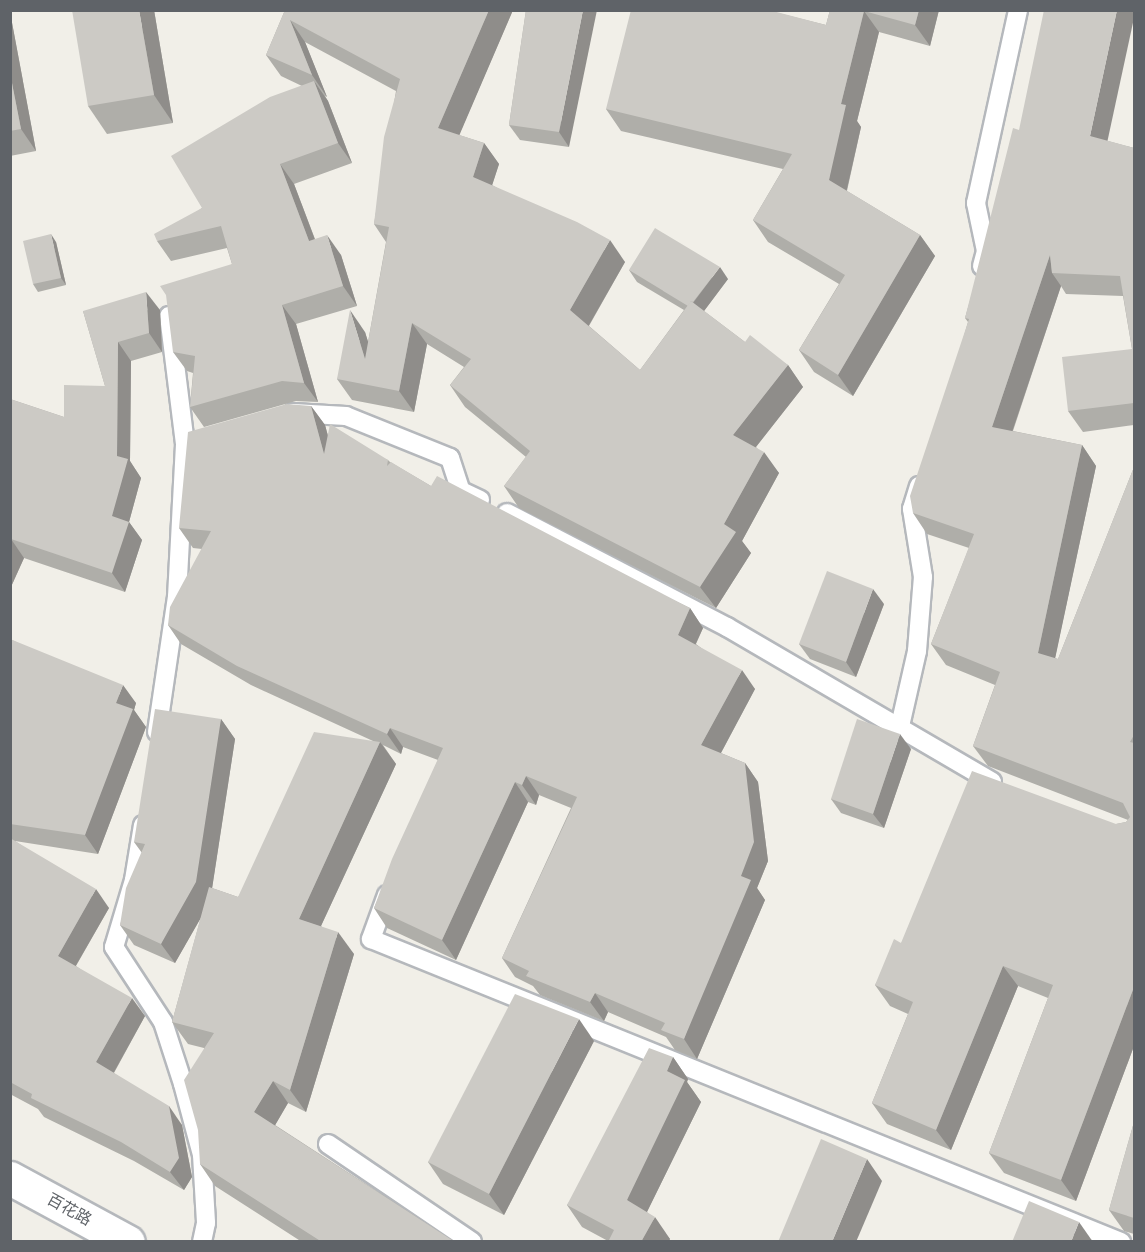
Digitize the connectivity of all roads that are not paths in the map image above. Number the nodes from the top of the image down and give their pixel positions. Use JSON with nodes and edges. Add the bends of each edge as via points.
{"nodes":[{"id":1,"x":1018,"y":10,"type":"edge"},
{"id":2,"x":978,"y":284,"type":"edge"},
{"id":3,"x":169,"y":316,"type":"edge"},
{"id":4,"x":276,"y":418,"type":"edge"},
{"id":5,"x":208,"y":438,"type":"edge"},
{"id":6,"x":185,"y":444,"type":"junction"},
{"id":7,"x":926,"y":464,"type":"edge"},
{"id":8,"x":900,"y":726,"type":"junction"},
{"id":9,"x":154,"y":754,"type":"edge"},
{"id":10,"x":1011,"y":789,"type":"edge"},
{"id":11,"x":145,"y":812,"type":"edge"},
{"id":12,"x":395,"y":875,"type":"edge"},
{"id":13,"x":328,"y":1144,"type":"dead end"},
{"id":14,"x":10,"y":1178,"type":"edge"},
{"id":15,"x":128,"y":1242,"type":"edge"},
{"id":16,"x":202,"y":1242,"type":"edge"},
{"id":17,"x":472,"y":1242,"type":"edge"},
{"id":18,"x":1121,"y":1242,"type":"edge"}],
"edges":[{"from":1,"to":2,"type":"lane","via":[[976,203],[986,251]]},
{"from":3,"to":6,"type":"lane"},
{"from":4,"to":8,"type":"lane","via":[[299,411],[346,416],[450,458],[461,491],[727,627]]},
{"from":5,"to":6,"type":"lane"},
{"from":6,"to":9,"type":"lane","via":[[177,597]]},
{"from":7,"to":8,"type":"lane","via":[[912,509],[923,577],[917,651]]},
{"from":8,"to":10,"type":"lane","via":[[979,777]]},
{"from":11,"to":16,"type":"lane","via":[[134,880],[114,948],[163,1022],[183,1084],[202,1155],[206,1223]]},
{"from":12,"to":18,"type":"lane","via":[[371,939]]},
{"from":13,"to":17,"type":"lane"},
{"from":14,"to":15,"type":"main road","name":"百花路"}]}
